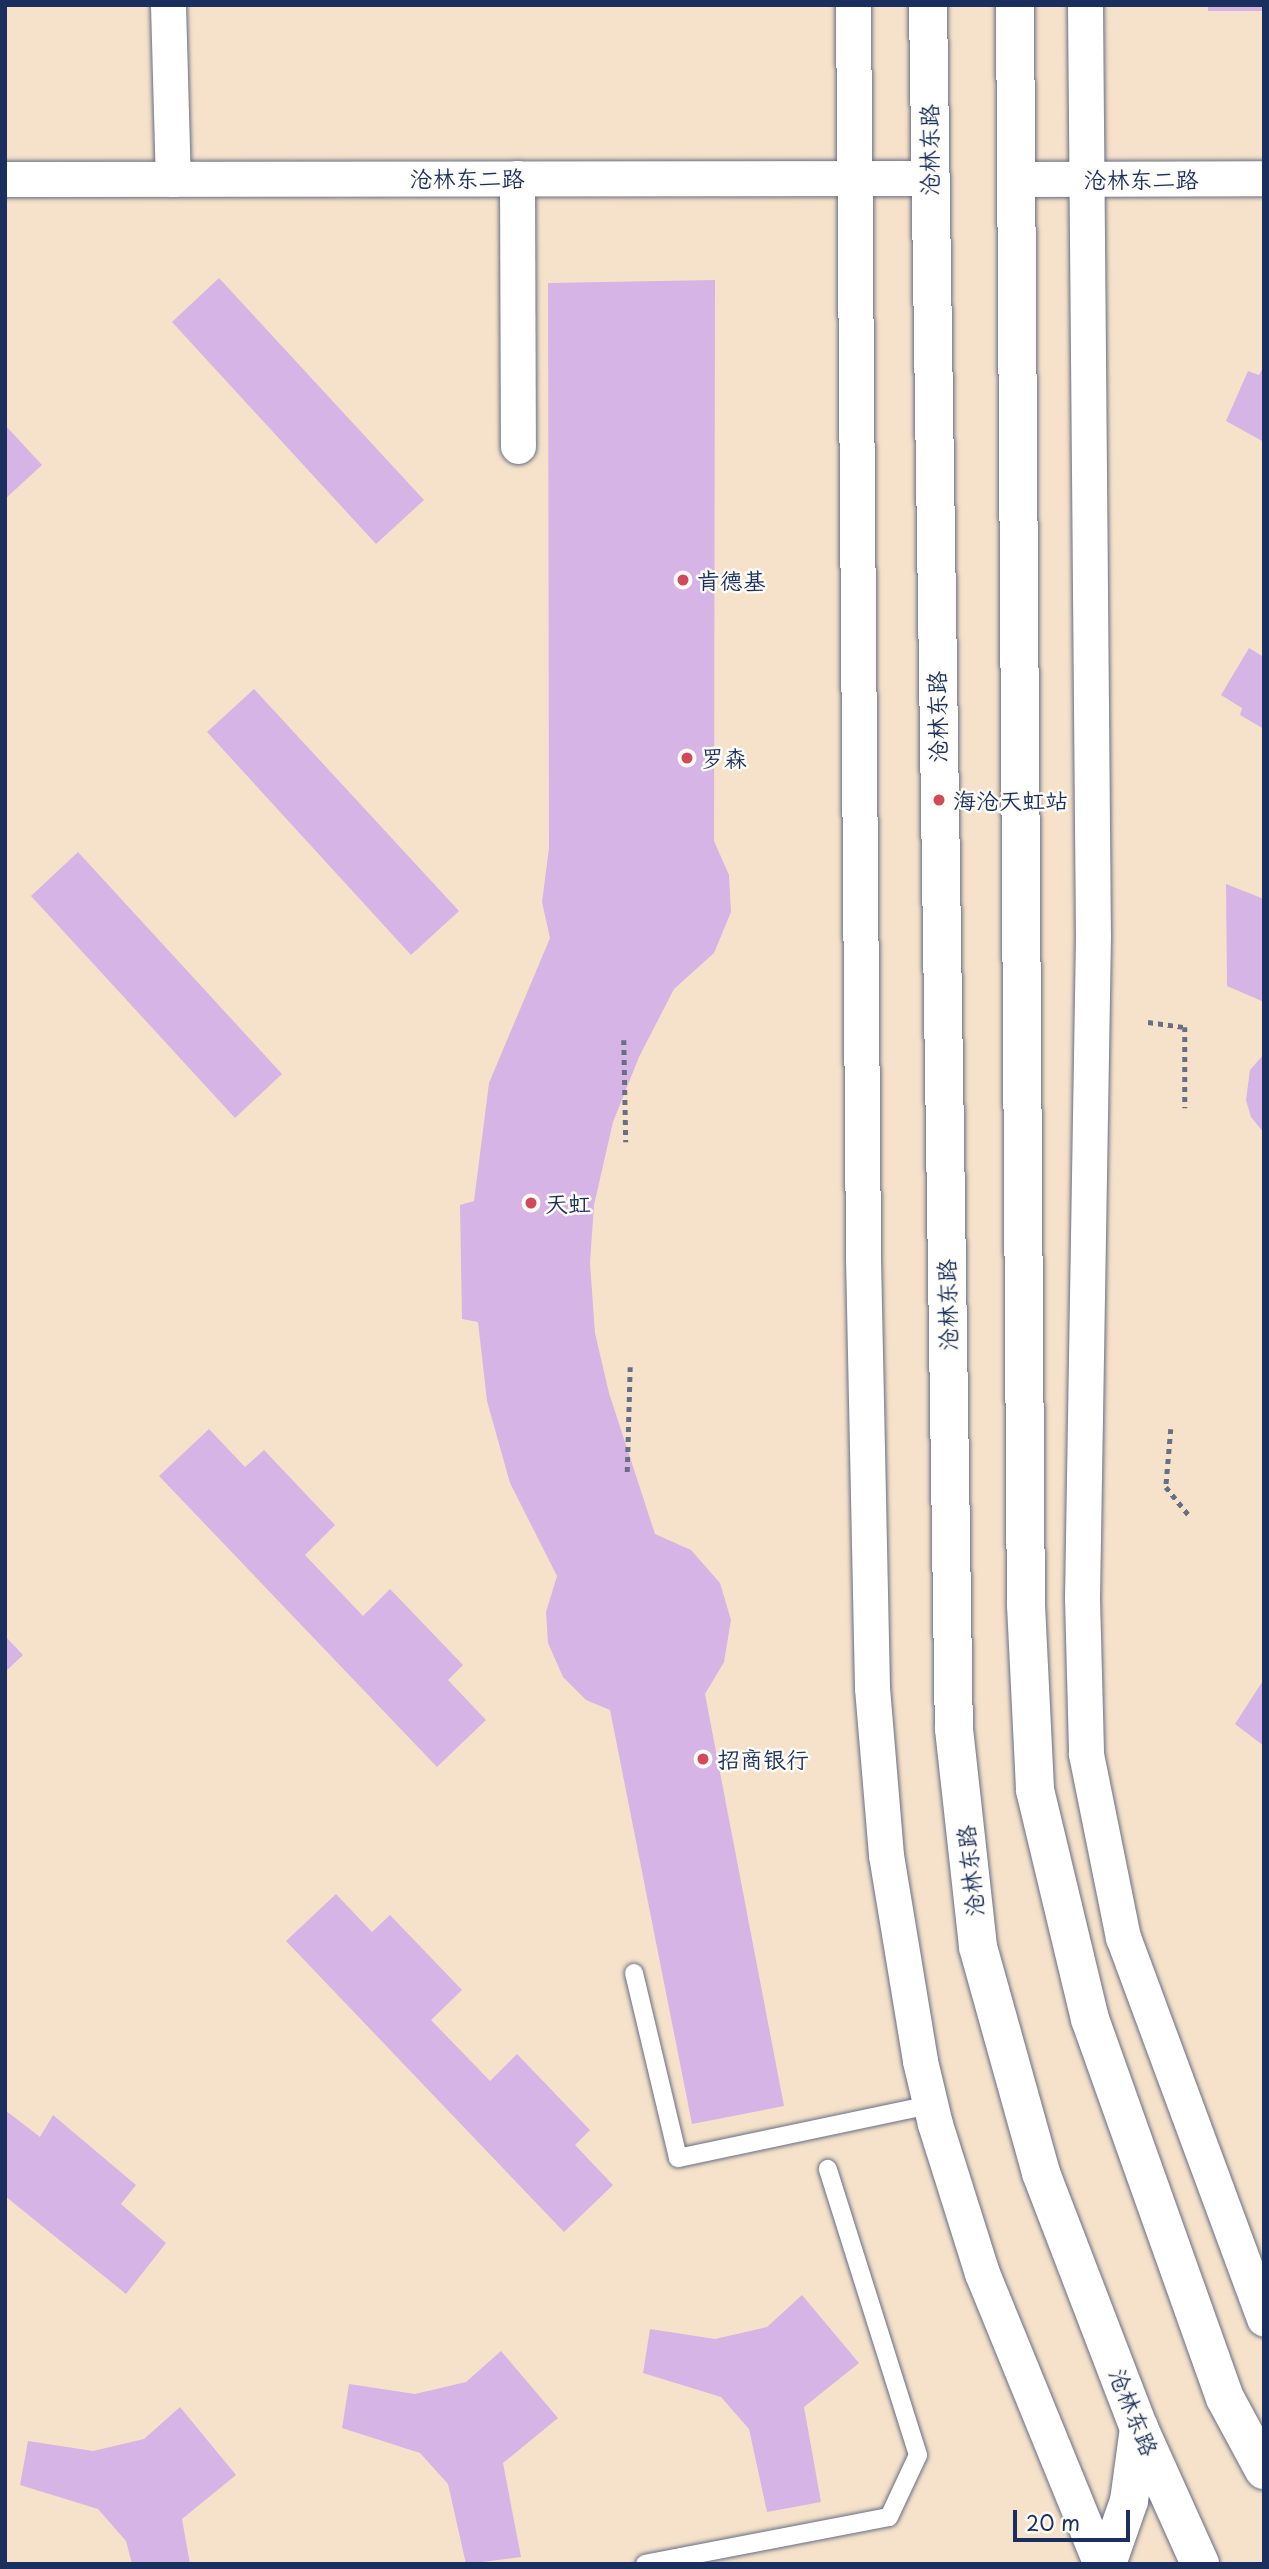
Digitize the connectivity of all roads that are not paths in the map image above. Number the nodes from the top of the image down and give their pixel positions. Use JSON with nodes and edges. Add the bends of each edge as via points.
{"nodes":[{"id":1,"x":168,"y":5,"type":"edge"},
{"id":2,"x":853,"y":5,"type":"edge"},
{"id":3,"x":928,"y":5,"type":"edge"},
{"id":4,"x":1015,"y":5,"type":"edge"},
{"id":5,"x":1085,"y":5,"type":"edge"},
{"id":6,"x":517,"y":178,"type":"junction"},
{"id":7,"x":853,"y":178,"type":"junction"},
{"id":8,"x":928,"y":178,"type":"junction"},
{"id":9,"x":1088,"y":178,"type":"junction"},
{"id":10,"x":1264,"y":178,"type":"edge"},
{"id":11,"x":5,"y":179,"type":"edge"},
{"id":12,"x":173,"y":179,"type":"junction"},
{"id":13,"x":1018,"y":179,"type":"junction"},
{"id":14,"x":518,"y":446,"type":"dead end"},
{"id":15,"x":634,"y":1973,"type":"dead end"},
{"id":16,"x":930,"y":2105,"type":"junction"},
{"id":17,"x":828,"y":2169,"type":"dead end"},
{"id":18,"x":1264,"y":2319,"type":"edge"},
{"id":19,"x":1225,"y":2398,"type":"junction"},
{"id":20,"x":1264,"y":2423,"type":"edge"},
{"id":21,"x":1139,"y":2428,"type":"junction"},
{"id":22,"x":1264,"y":2470,"type":"edge"},
{"id":23,"x":645,"y":2564,"type":"edge"},
{"id":24,"x":1101,"y":2564,"type":"edge"},
{"id":25,"x":1107,"y":2564,"type":"edge"},
{"id":26,"x":1200,"y":2564,"type":"edge"}],
"edges":[{"from":1,"to":12,"type":"street"},
{"from":2,"to":7,"type":"street"},
{"from":3,"to":8,"type":"street","name":"沧林东路"},
{"from":4,"to":13,"type":"street"},
{"from":5,"to":9,"type":"street"},
{"from":6,"to":7,"type":"street","name":"沧林东二路"},
{"from":6,"to":12,"type":"street","name":"沧林东二路"},
{"from":6,"to":14,"type":"street"},
{"from":7,"to":8,"type":"street","name":"沧林东二路"},
{"from":7,"to":16,"type":"street","via":[[872,1688],[886,1855]]},
{"from":8,"to":21,"type":"street","name":"沧林东路","via":[[954,1729],[978,1947],[1041,2173]]},
{"from":9,"to":10,"type":"street","name":"沧林东二路"},
{"from":9,"to":13,"type":"street","name":"沧林东二路"},
{"from":9,"to":18,"type":"street","via":[[1093,935],[1082,1598],[1086,1755],[1124,1937]]},
{"from":11,"to":12,"type":"street","name":"沧林东二路"},
{"from":13,"to":19,"type":"street","via":[[1026,1605],[1035,1790],[1090,2019]]},
{"from":15,"to":16,"type":"lane","via":[[678,2158]]},
{"from":16,"to":24,"type":"street","via":[[982,2273]]},
{"from":17,"to":23,"type":"lane","via":[[918,2455],[889,2517]]},
{"from":19,"to":20,"type":"street"},
{"from":19,"to":22,"type":"street"},
{"from":21,"to":25,"type":"street","via":[[1129,2501]]},
{"from":21,"to":26,"type":"street","name":"沧林东路"}]}
